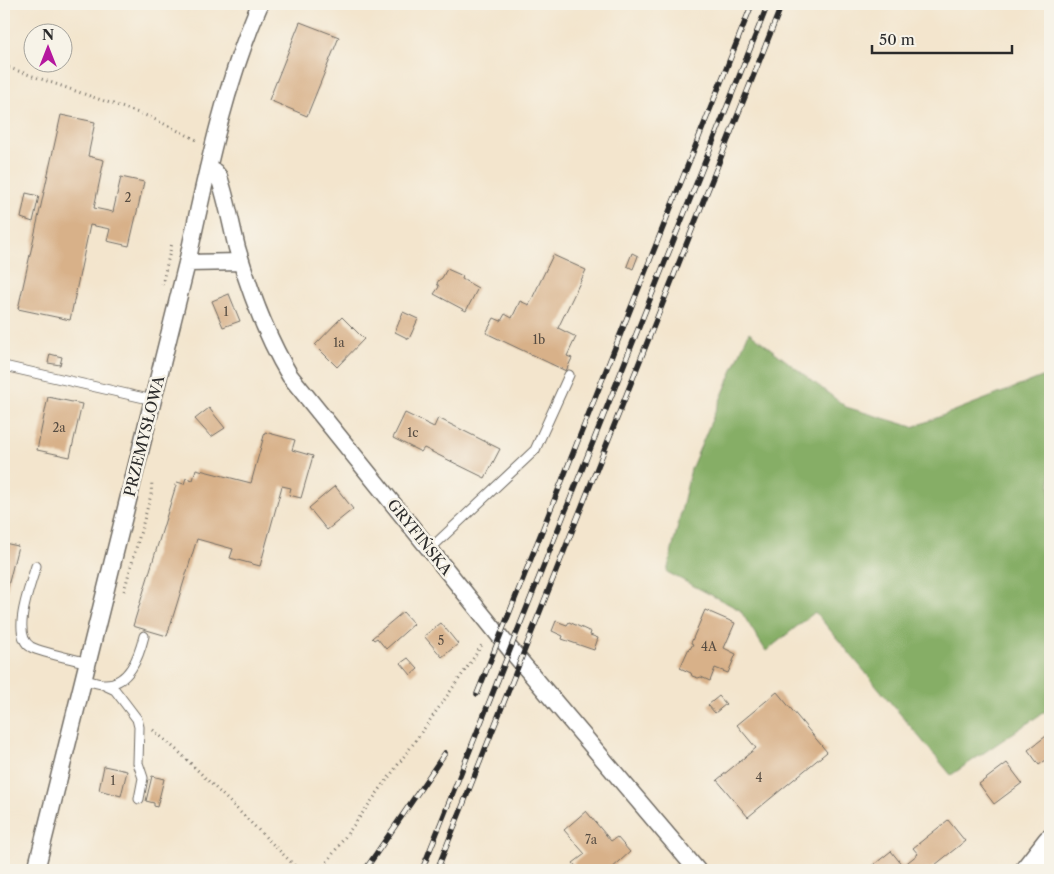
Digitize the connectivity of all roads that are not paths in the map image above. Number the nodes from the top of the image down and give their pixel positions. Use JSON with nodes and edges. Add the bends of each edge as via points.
{"nodes":[{"id":1,"x":260,"y":4,"type":"edge"},
{"id":2,"x":208,"y":168,"type":"junction"},
{"id":3,"x":241,"y":262,"type":"junction"},
{"id":4,"x":186,"y":263,"type":"junction"},
{"id":5,"x":4,"y":366,"type":"edge"},
{"id":6,"x":569,"y":375,"type":"dead end"},
{"id":7,"x":153,"y":400,"type":"junction"},
{"id":8,"x":430,"y":549,"type":"junction"},
{"id":9,"x":36,"y":566,"type":"dead end"},
{"id":10,"x":144,"y":636,"type":"dead end"},
{"id":11,"x":88,"y":663,"type":"junction"},
{"id":12,"x":83,"y":679,"type":"junction"},
{"id":13,"x":102,"y":684,"type":"junction"},
{"id":14,"x":139,"y":799,"type":"dead end"},
{"id":15,"x":1050,"y":842,"type":"edge"},
{"id":16,"x":36,"y":870,"type":"edge"},
{"id":17,"x":697,"y":870,"type":"edge"},
{"id":18,"x":1029,"y":870,"type":"edge"}],
"edges":[{"from":1,"to":2,"type":"street","name":"PRZEMYSŁOWA","via":[[235,68]]},
{"from":2,"to":3,"type":"street","name":"GRYFIŃSKA","via":[[215,172],[221,184]]},
{"from":2,"to":4,"type":"street","name":"PRZEMYSŁOWA"},
{"from":3,"to":4,"type":"street"},
{"from":3,"to":8,"type":"street","name":"GRYFIŃSKA","via":[[268,334],[290,376]]},
{"from":4,"to":7,"type":"street","name":"PRZEMYSŁOWA"},
{"from":5,"to":7,"type":"lane"},
{"from":6,"to":8,"type":"lane","via":[[535,450]]},
{"from":7,"to":11,"type":"street","name":"PRZEMYSŁOWA"},
{"from":8,"to":17,"type":"street","name":"GRYFIŃSKA"},
{"from":9,"to":11,"type":"lane","via":[[22,620],[25,639],[33,647]]},
{"from":10,"to":13,"type":"lane","via":[[130,671],[121,679]]},
{"from":11,"to":12,"type":"street","name":"PRZEMYSŁOWA"},
{"from":12,"to":13,"type":"lane"},
{"from":12,"to":16,"type":"street","name":"PRZEMYSŁOWA"},
{"from":13,"to":14,"type":"lane","via":[[115,690],[135,715],[139,727],[138,763],[143,778]]},
{"from":15,"to":18,"type":"main road"}]}
